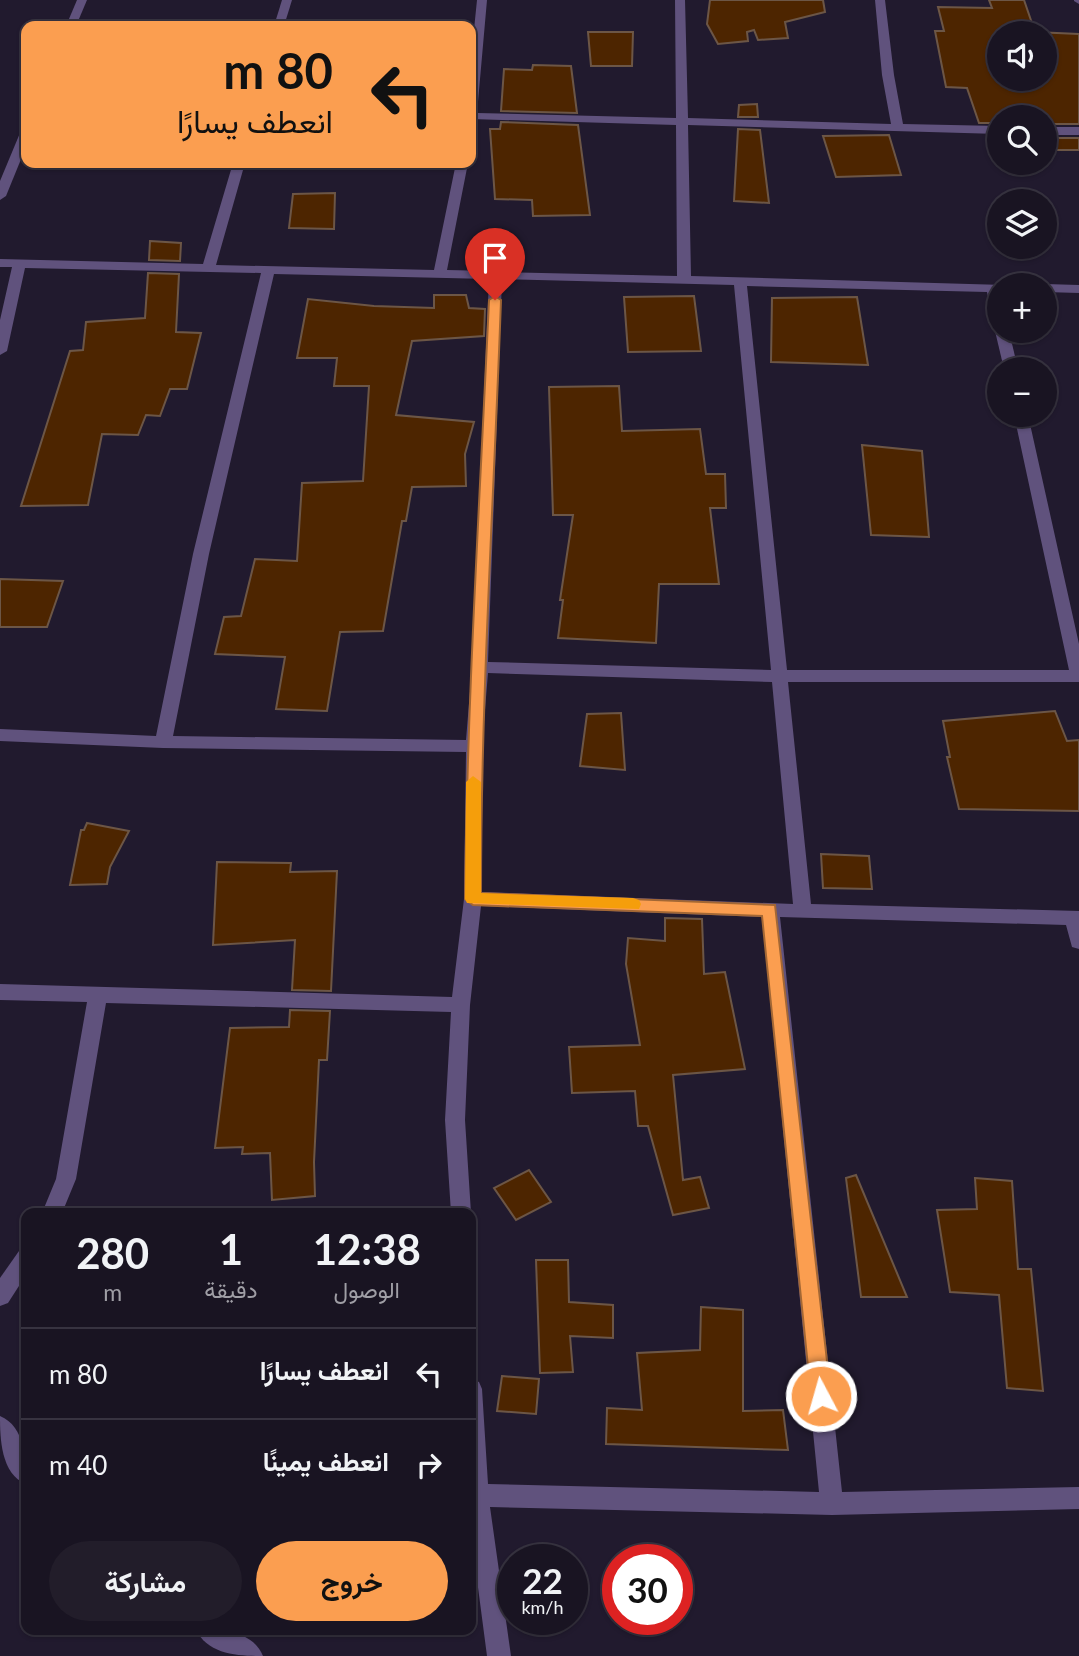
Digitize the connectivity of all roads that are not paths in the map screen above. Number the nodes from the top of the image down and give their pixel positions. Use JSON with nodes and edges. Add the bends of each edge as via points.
{"nodes":[{"id":1,"x":82,"y":0,"type":"edge"},
{"id":2,"x":287,"y":0,"type":"edge"},
{"id":3,"x":482,"y":0,"type":"edge"},
{"id":4,"x":680,"y":0,"type":"edge"},
{"id":5,"x":880,"y":0,"type":"edge"},
{"id":6,"x":73,"y":21,"type":"edge"},
{"id":7,"x":281,"y":21,"type":"edge"},
{"id":8,"x":476,"y":63,"type":"edge"},
{"id":9,"x":476,"y":116,"type":"edge"},
{"id":10,"x":683,"y":121,"type":"junction"},
{"id":11,"x":898,"y":128,"type":"junction"},
{"id":12,"x":987,"y":130,"type":"edge"},
{"id":13,"x":1057,"y":131,"type":"edge"},
{"id":14,"x":1079,"y":131,"type":"edge"},
{"id":15,"x":21,"y":145,"type":"edge"},
{"id":16,"x":238,"y":168,"type":"edge"},
{"id":17,"x":461,"y":168,"type":"edge"},
{"id":18,"x":0,"y":196,"type":"edge"},
{"id":19,"x":0,"y":263,"type":"edge"},
{"id":20,"x":19,"y":263,"type":"junction"},
{"id":21,"x":208,"y":270,"type":"junction"},
{"id":22,"x":268,"y":271,"type":"junction"},
{"id":23,"x":440,"y":273,"type":"junction"},
{"id":24,"x":496,"y":273,"type":"junction"},
{"id":25,"x":684,"y":278,"type":"junction"},
{"id":26,"x":740,"y":280,"type":"junction"},
{"id":27,"x":987,"y":288,"type":"edge"},
{"id":28,"x":1057,"y":288,"type":"edge"},
{"id":29,"x":1079,"y":289,"type":"edge"},
{"id":30,"x":0,"y":351,"type":"edge"},
{"id":31,"x":1024,"y":427,"type":"edge"},
{"id":32,"x":480,"y":667,"type":"junction"},
{"id":33,"x":778,"y":676,"type":"junction"},
{"id":34,"x":1079,"y":676,"type":"edge"},
{"id":35,"x":0,"y":735,"type":"edge"},
{"id":36,"x":163,"y":742,"type":"junction"},
{"id":37,"x":474,"y":746,"type":"junction"},
{"id":38,"x":473,"y":899,"type":"junction"},
{"id":39,"x":770,"y":909,"type":"junction"},
{"id":40,"x":803,"y":911,"type":"junction"},
{"id":41,"x":1076,"y":917,"type":"edge"},
{"id":42,"x":1079,"y":942,"type":"edge"},
{"id":43,"x":0,"y":992,"type":"edge"},
{"id":44,"x":98,"y":995,"type":"junction"},
{"id":45,"x":461,"y":1005,"type":"junction"},
{"id":46,"x":54,"y":1208,"type":"edge"},
{"id":47,"x":461,"y":1208,"type":"edge"},
{"id":48,"x":21,"y":1265,"type":"edge"},
{"id":49,"x":0,"y":1296,"type":"edge"},
{"id":50,"x":0,"y":1427,"type":"edge"},
{"id":51,"x":21,"y":1464,"type":"edge"},
{"id":52,"x":476,"y":1495,"type":"edge"},
{"id":53,"x":1079,"y":1498,"type":"edge"},
{"id":54,"x":832,"y":1504,"type":"junction"},
{"id":55,"x":476,"y":1508,"type":"edge"},
{"id":56,"x":218,"y":1635,"type":"edge"},
{"id":57,"x":251,"y":1656,"type":"edge"},
{"id":58,"x":499,"y":1656,"type":"edge"}],
"edges":[{"from":1,"to":6,"type":"street"},
{"from":2,"to":7,"type":"street"},
{"from":3,"to":8,"type":"street"},
{"from":4,"to":10,"type":"street"},
{"from":5,"to":11,"type":"street"},
{"from":9,"to":10,"type":"street"},
{"from":10,"to":11,"type":"street"},
{"from":10,"to":25,"type":"street"},
{"from":11,"to":12,"type":"street"},
{"from":13,"to":14,"type":"street"},
{"from":15,"to":18,"type":"street"},
{"from":16,"to":21,"type":"street"},
{"from":17,"to":23,"type":"street"},
{"from":19,"to":20,"type":"street"},
{"from":20,"to":21,"type":"street"},
{"from":20,"to":30,"type":"street"},
{"from":21,"to":22,"type":"street"},
{"from":22,"to":23,"type":"street"},
{"from":22,"to":36,"type":"street","via":[[201,554]]},
{"from":23,"to":24,"type":"street"},
{"from":24,"to":25,"type":"street"},
{"from":24,"to":32,"type":"street"},
{"from":25,"to":26,"type":"street"},
{"from":26,"to":27,"type":"street"},
{"from":26,"to":33,"type":"street"},
{"from":28,"to":29,"type":"street"},
{"from":31,"to":34,"type":"street"},
{"from":32,"to":33,"type":"street"},
{"from":32,"to":37,"type":"street"},
{"from":33,"to":34,"type":"street"},
{"from":33,"to":40,"type":"street"},
{"from":35,"to":36,"type":"street"},
{"from":36,"to":37,"type":"street"},
{"from":37,"to":38,"type":"street"},
{"from":38,"to":39,"type":"street"},
{"from":38,"to":45,"type":"street"},
{"from":39,"to":40,"type":"street"},
{"from":39,"to":54,"type":"street"},
{"from":40,"to":41,"type":"street"},
{"from":41,"to":42,"type":"street"},
{"from":43,"to":44,"type":"street"},
{"from":44,"to":45,"type":"street"},
{"from":44,"to":46,"type":"street","via":[[66,1179]]},
{"from":45,"to":47,"type":"street","via":[[455,1120]]},
{"from":48,"to":49,"type":"street"},
{"from":50,"to":51,"type":"street"},
{"from":52,"to":54,"type":"street"},
{"from":53,"to":54,"type":"street"},
{"from":55,"to":58,"type":"street"},
{"from":56,"to":57,"type":"street"}]}
